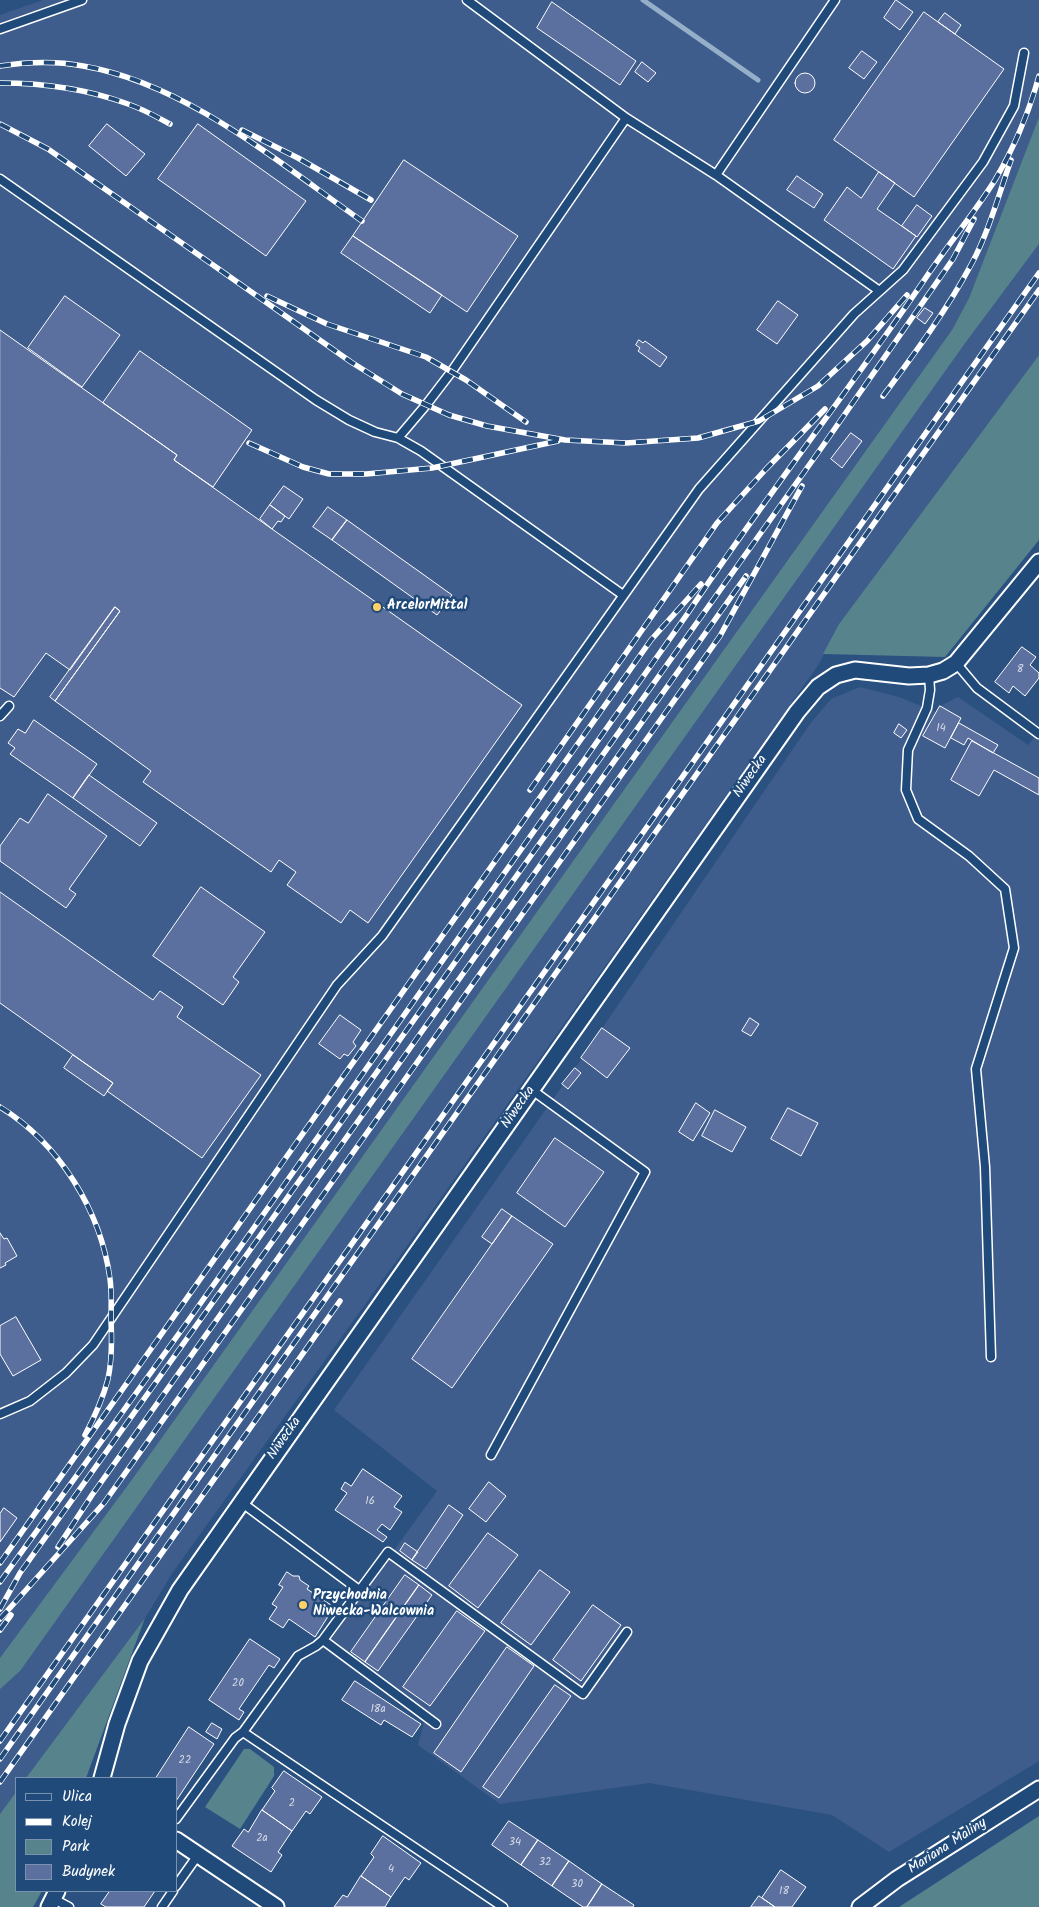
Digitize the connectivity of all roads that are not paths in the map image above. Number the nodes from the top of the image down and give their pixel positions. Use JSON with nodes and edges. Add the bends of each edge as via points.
{"nodes":[{"id":1,"x":82,"y":0,"type":"edge"},
{"id":2,"x":466,"y":0,"type":"edge"},
{"id":3,"x":835,"y":0,"type":"edge"},
{"id":4,"x":0,"y":29,"type":"edge"},
{"id":5,"x":1024,"y":53,"type":"dead end"},
{"id":6,"x":626,"y":118,"type":"junction"},
{"id":7,"x":716,"y":175,"type":"junction"},
{"id":8,"x":0,"y":179,"type":"edge"},
{"id":9,"x":878,"y":290,"type":"junction"},
{"id":10,"x":398,"y":438,"type":"junction"},
{"id":11,"x":1039,"y":562,"type":"edge"},
{"id":12,"x":623,"y":595,"type":"junction"},
{"id":13,"x":956,"y":663,"type":"junction"},
{"id":14,"x":929,"y":675,"type":"junction"},
{"id":15,"x":9,"y":706,"type":"dead end"},
{"id":16,"x":0,"y":716,"type":"edge"},
{"id":17,"x":1039,"y":734,"type":"edge"},
{"id":18,"x":532,"y":1090,"type":"junction"},
{"id":19,"x":991,"y":1357,"type":"dead end"},
{"id":20,"x":0,"y":1414,"type":"edge"},
{"id":21,"x":490,"y":1455,"type":"dead end"},
{"id":22,"x":241,"y":1502,"type":"junction"},
{"id":23,"x":360,"y":1590,"type":"junction"},
{"id":24,"x":627,"y":1632,"type":"dead end"},
{"id":25,"x":323,"y":1640,"type":"junction"},
{"id":26,"x":436,"y":1724,"type":"dead end"},
{"id":27,"x":243,"y":1732,"type":"junction"},
{"id":28,"x":102,"y":1777,"type":"edge"},
{"id":29,"x":1039,"y":1789,"type":"edge"},
{"id":30,"x":178,"y":1816,"type":"edge"},
{"id":31,"x":178,"y":1841,"type":"edge"},
{"id":32,"x":198,"y":1855,"type":"junction"},
{"id":33,"x":178,"y":1883,"type":"edge"},
{"id":34,"x":172,"y":1892,"type":"edge"},
{"id":35,"x":53,"y":1899,"type":"edge"},
{"id":36,"x":164,"y":1905,"type":"edge"},
{"id":37,"x":69,"y":1907,"type":"edge"},
{"id":38,"x":172,"y":1907,"type":"edge"},
{"id":39,"x":276,"y":1907,"type":"edge"},
{"id":40,"x":503,"y":1907,"type":"edge"},
{"id":41,"x":860,"y":1907,"type":"edge"}],
"edges":[{"from":1,"to":4,"type":"lane"},
{"from":2,"to":6,"type":"lane"},
{"from":3,"to":7,"type":"lane"},
{"from":5,"to":9,"type":"lane","via":[[1014,106],[983,162],[902,270]]},
{"from":6,"to":7,"type":"lane"},
{"from":6,"to":10,"type":"lane","via":[[452,371]]},
{"from":7,"to":9,"type":"lane"},
{"from":8,"to":10,"type":"lane","via":[[316,400],[349,420]]},
{"from":9,"to":12,"type":"lane","via":[[699,489]]},
{"from":10,"to":12,"type":"lane","via":[[421,450]]},
{"from":11,"to":13,"type":"street","name":"Niwecka"},
{"from":12,"to":20,"type":"lane","via":[[382,936],[337,985],[93,1345],[66,1373],[30,1401]]},
{"from":13,"to":14,"type":"street","name":"Niwecka"},
{"from":13,"to":17,"type":"lane","via":[[977,688]]},
{"from":14,"to":18,"type":"street","name":"Niwecka","via":[[855,670],[836,675],[818,686]]},
{"from":14,"to":19,"type":"lane","via":[[927,708],[908,750],[906,790],[918,819],[969,856],[1005,889],[1014,948],[976,1069],[985,1167]]},
{"from":15,"to":16,"type":"lane"},
{"from":18,"to":21,"type":"lane","via":[[645,1172]]},
{"from":18,"to":22,"type":"street","name":"Niwecka"},
{"from":22,"to":23,"type":"lane"},
{"from":22,"to":28,"type":"street","name":"Niwecka","via":[[180,1590],[140,1661]]},
{"from":23,"to":24,"type":"lane","via":[[388,1552],[583,1694]]},
{"from":23,"to":25,"type":"lane"},
{"from":25,"to":26,"type":"lane"},
{"from":25,"to":27,"type":"lane","via":[[298,1656]]},
{"from":27,"to":30,"type":"lane","via":[[235,1738]]},
{"from":27,"to":40,"type":"lane"},
{"from":29,"to":41,"type":"street","name":"Mariana Maliny","via":[[897,1879]]},
{"from":31,"to":32,"type":"street"},
{"from":32,"to":33,"type":"lane"},
{"from":32,"to":39,"type":"street"},
{"from":34,"to":36,"type":"lane"},
{"from":35,"to":37,"type":"lane"},
{"from":36,"to":38,"type":"lane"}]}
